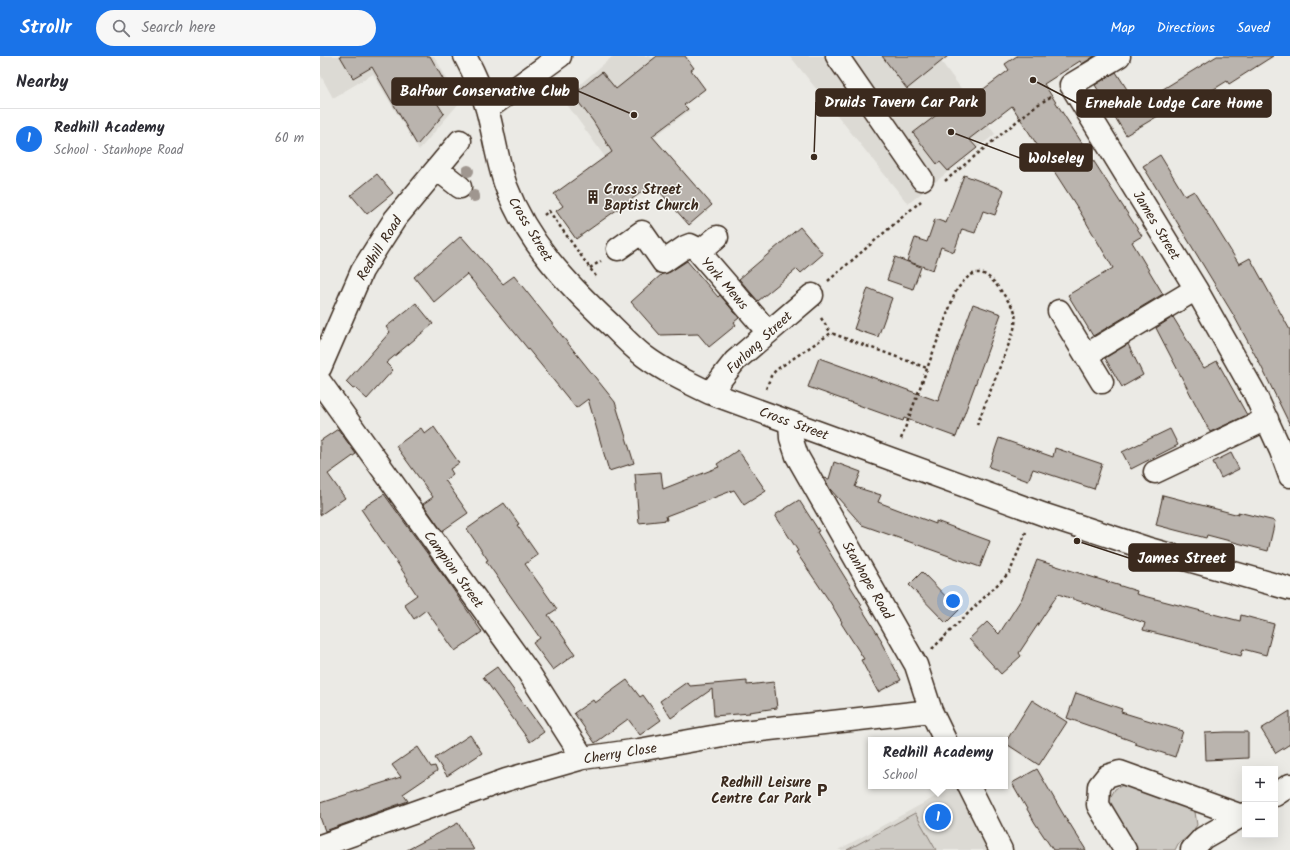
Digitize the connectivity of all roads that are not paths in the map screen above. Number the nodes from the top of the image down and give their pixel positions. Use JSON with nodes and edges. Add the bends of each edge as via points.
{"nodes":[{"id":1,"x":465,"y":56,"type":"edge"},
{"id":2,"x":560,"y":56,"type":"edge"},
{"id":3,"x":837,"y":56,"type":"edge"},
{"id":4,"x":1115,"y":57,"type":"edge"},
{"id":5,"x":487,"y":109,"type":"junction"},
{"id":6,"x":460,"y":141,"type":"dead end"},
{"id":7,"x":437,"y":168,"type":"junction"},
{"id":8,"x":922,"y":179,"type":"dead end"},
{"id":9,"x":460,"y":187,"type":"dead end"},
{"id":10,"x":717,"y":236,"type":"dead end"},
{"id":11,"x":618,"y":249,"type":"dead end"},
{"id":12,"x":699,"y":252,"type":"junction"},
{"id":13,"x":1196,"y":290,"type":"junction"},
{"id":14,"x":812,"y":295,"type":"dead end"},
{"id":15,"x":1059,"y":311,"type":"dead end"},
{"id":16,"x":768,"y":332,"type":"junction"},
{"id":17,"x":1086,"y":356,"type":"junction"},
{"id":18,"x":320,"y":368,"type":"edge"},
{"id":19,"x":320,"y":382,"type":"edge"},
{"id":20,"x":1102,"y":382,"type":"dead end"},
{"id":21,"x":710,"y":393,"type":"junction"},
{"id":22,"x":1267,"y":419,"type":"junction"},
{"id":23,"x":790,"y":422,"type":"junction"},
{"id":24,"x":1155,"y":472,"type":"dead end"},
{"id":25,"x":1290,"y":476,"type":"edge"},
{"id":26,"x":1290,"y":589,"type":"edge"},
{"id":27,"x":931,"y":711,"type":"junction"},
{"id":28,"x":944,"y":737,"type":"edge"},
{"id":29,"x":583,"y":758,"type":"junction"},
{"id":30,"x":1290,"y":785,"type":"edge"},
{"id":31,"x":970,"y":789,"type":"edge"},
{"id":32,"x":1278,"y":793,"type":"edge"},
{"id":33,"x":1242,"y":814,"type":"edge"},
{"id":34,"x":1242,"y":816,"type":"edge"},
{"id":35,"x":320,"y":846,"type":"edge"},
{"id":36,"x":1001,"y":850,"type":"edge"},
{"id":37,"x":1125,"y":850,"type":"edge"},
{"id":38,"x":1192,"y":850,"type":"edge"}],
"edges":[{"from":1,"to":5,"type":"street","name":"Cross Street","via":[[480,86]]},
{"from":2,"to":5,"type":"street"},
{"from":3,"to":8,"type":"street"},
{"from":4,"to":13,"type":"street","name":"James Street","via":[[1071,85]]},
{"from":5,"to":21,"type":"street","name":"Cross Street","via":[[506,185],[535,241],[554,267],[578,294],[643,355],[674,376]]},
{"from":6,"to":7,"type":"street","name":"Redhill Road"},
{"from":7,"to":9,"type":"street"},
{"from":7,"to":18,"type":"street","name":"Redhill Road","via":[[395,219],[362,271]]},
{"from":10,"to":12,"type":"street","name":"York Mews"},
{"from":11,"to":12,"type":"street","via":[[642,232],[663,262],[685,246],[690,245]]},
{"from":12,"to":16,"type":"street","name":"York Mews"},
{"from":13,"to":17,"type":"street"},
{"from":13,"to":22,"type":"street","name":"James Street"},
{"from":14,"to":16,"type":"street","name":"Furlong Street"},
{"from":15,"to":17,"type":"street"},
{"from":16,"to":21,"type":"street","name":"Furlong Street","via":[[735,361]]},
{"from":17,"to":20,"type":"street"},
{"from":19,"to":29,"type":"street","name":"Campion Street","via":[[529,673]]},
{"from":21,"to":23,"type":"street","name":"Cross Street"},
{"from":22,"to":24,"type":"street"},
{"from":22,"to":25,"type":"street","name":"James Street"},
{"from":23,"to":26,"type":"street","name":"Cross Street","via":[[1035,511],[1146,548]]},
{"from":23,"to":27,"type":"street","name":"Stanhope Road","via":[[791,438],[797,456],[916,665]]},
{"from":27,"to":28,"type":"street","name":"Stanhope Road"},
{"from":27,"to":29,"type":"street","name":"Cherry Close","via":[[734,733]]},
{"from":29,"to":35,"type":"street","name":"Cherry Close","via":[[506,780]]},
{"from":30,"to":32,"type":"street"},
{"from":31,"to":36,"type":"street"},
{"from":33,"to":37,"type":"street","via":[[1120,772],[1108,776],[1099,786],[1098,805]]},
{"from":34,"to":38,"type":"street","via":[[1203,838]]}]}
